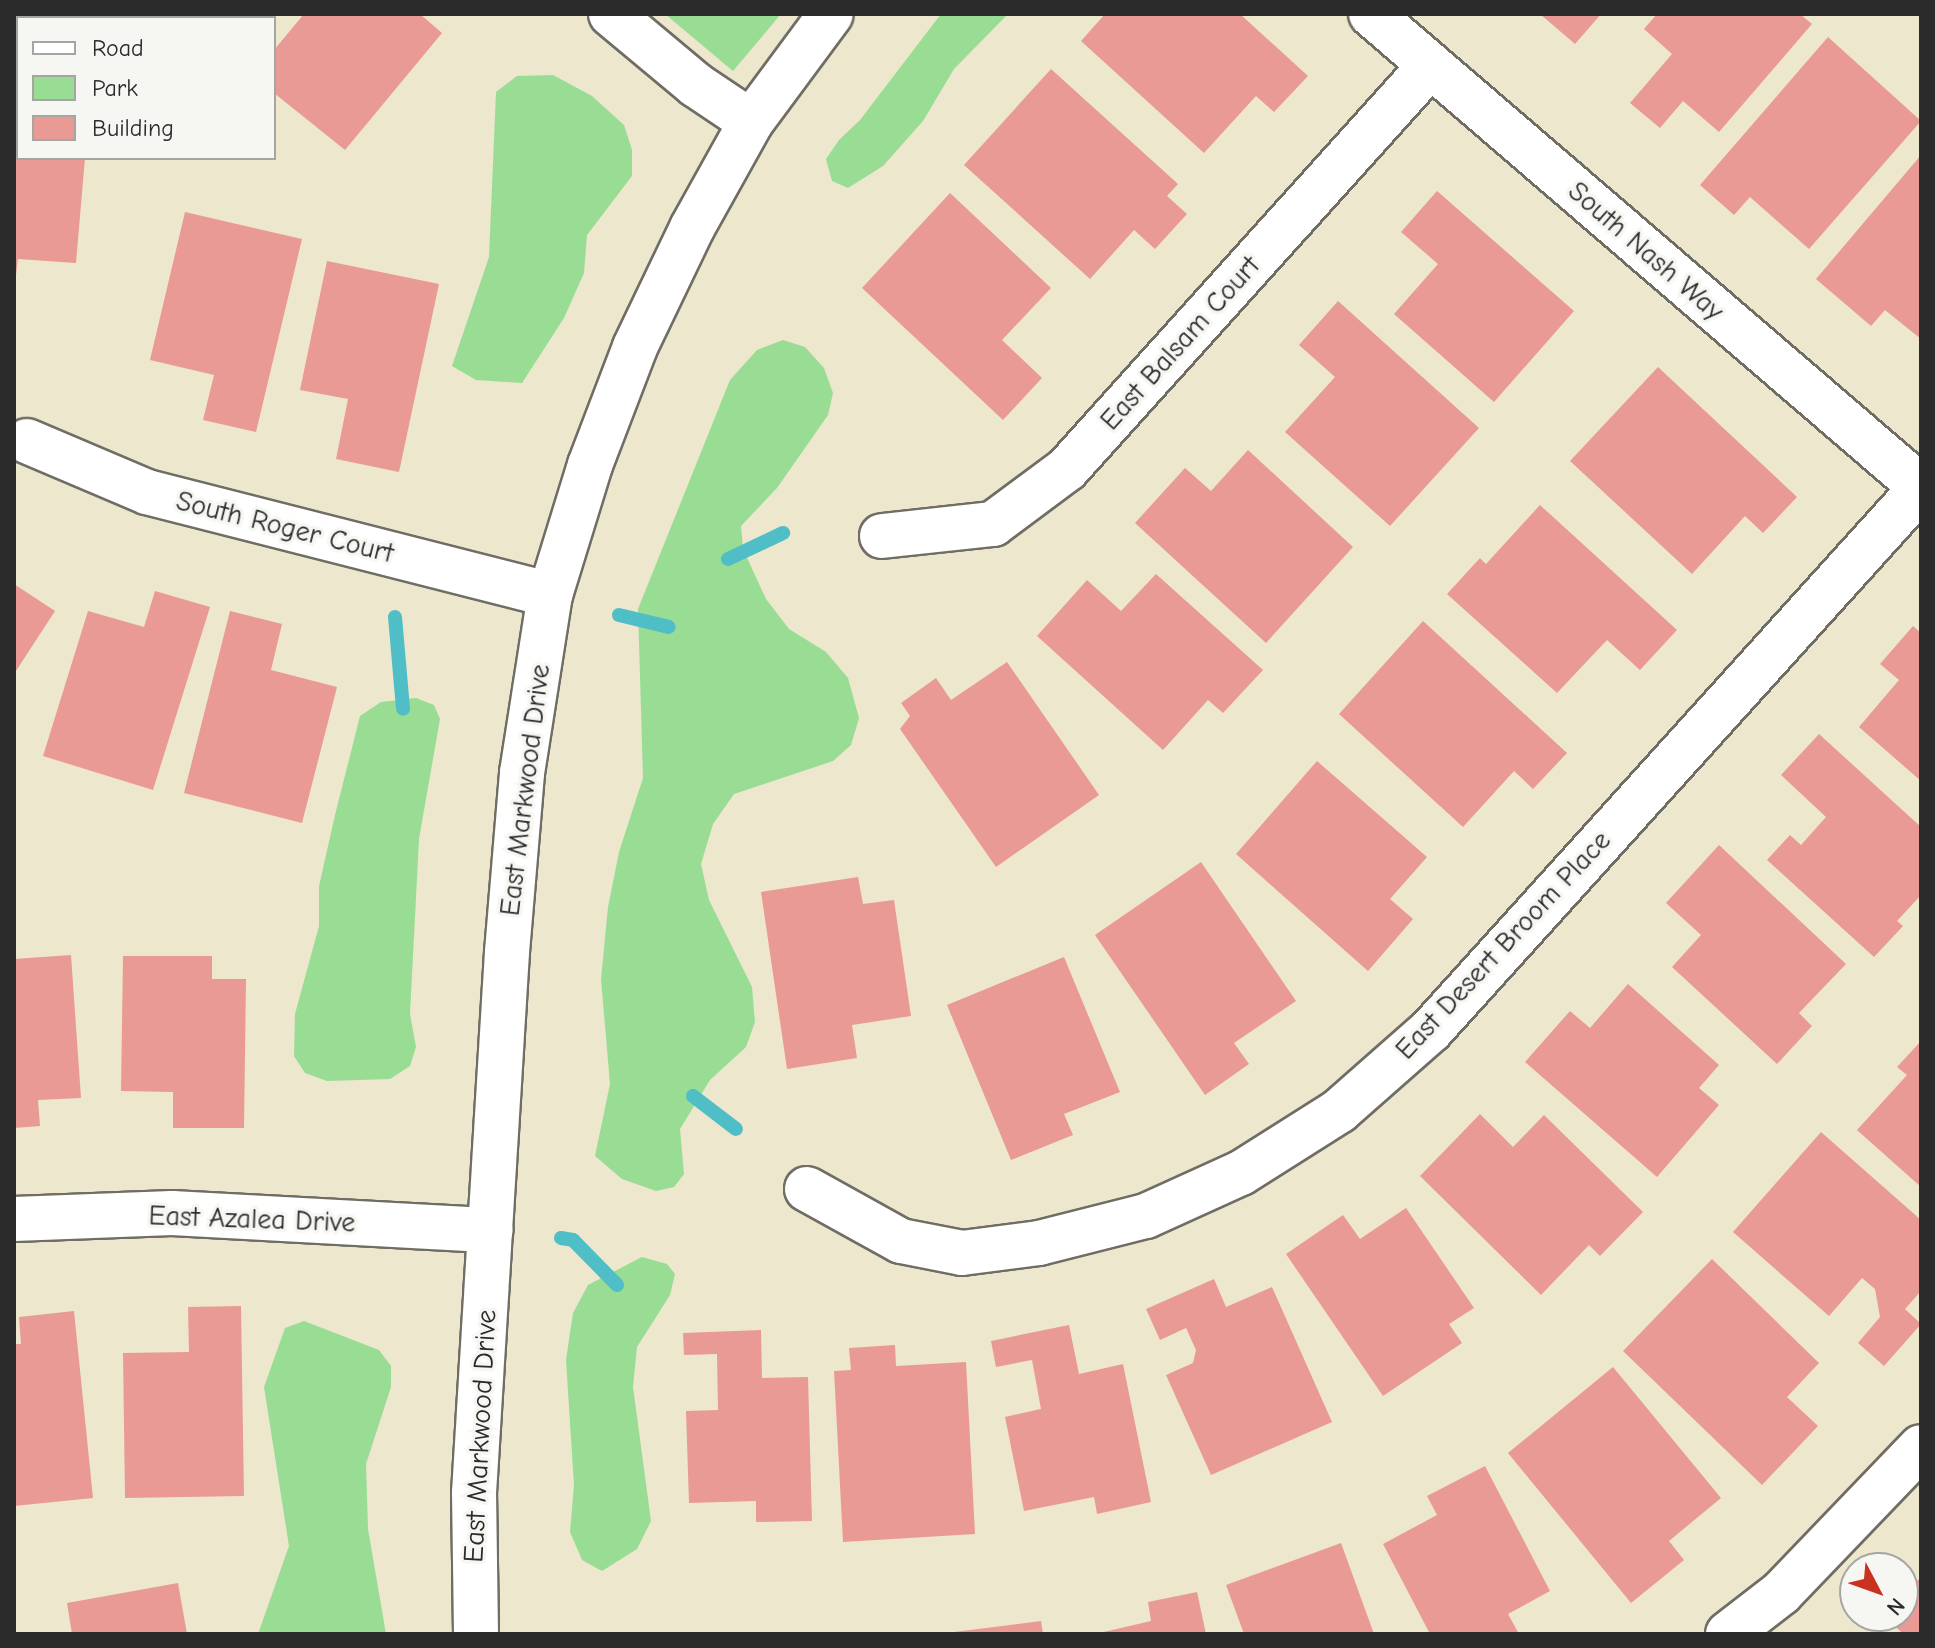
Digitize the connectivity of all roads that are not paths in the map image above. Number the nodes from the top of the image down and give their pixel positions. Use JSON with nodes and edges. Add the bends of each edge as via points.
{"nodes":[{"id":1,"x":611,"y":14,"type":"edge"},
{"id":2,"x":831,"y":14,"type":"edge"},
{"id":3,"x":1371,"y":14,"type":"edge"},
{"id":4,"x":1430,"y":66,"type":"junction"},
{"id":5,"x":751,"y":122,"type":"junction"},
{"id":6,"x":27,"y":441,"type":"dead end"},
{"id":7,"x":1921,"y":488,"type":"edge"},
{"id":8,"x":882,"y":536,"type":"dead end"},
{"id":9,"x":550,"y":595,"type":"junction"},
{"id":10,"x":807,"y":1189,"type":"dead end"},
{"id":11,"x":14,"y":1219,"type":"edge"},
{"id":12,"x":491,"y":1230,"type":"junction"},
{"id":13,"x":1921,"y":1447,"type":"edge"},
{"id":14,"x":476,"y":1634,"type":"edge"},
{"id":15,"x":1728,"y":1634,"type":"edge"}],
"edges":[{"from":1,"to":5,"type":"street","via":[[696,85]]},
{"from":2,"to":5,"type":"street","name":"East Markwood Drive"},
{"from":3,"to":4,"type":"street","name":"South Nash Way"},
{"from":4,"to":7,"type":"street","name":"South Nash Way"},
{"from":4,"to":8,"type":"street","name":"East Balsam Court","via":[[1067,469],[993,524]]},
{"from":5,"to":9,"type":"street","name":"East Markwood Drive","via":[[635,347],[590,465]]},
{"from":6,"to":9,"type":"street","name":"South Roger Court","via":[[147,492]]},
{"from":7,"to":10,"type":"street","name":"East Desert Broom Place","via":[[1431,1030],[1339,1111],[1241,1173],[1146,1216],[1039,1243],[962,1253],[901,1241]]},
{"from":9,"to":12,"type":"street","name":"East Markwood Drive","via":[[520,788]]},
{"from":11,"to":12,"type":"street","name":"East Azalea Drive","via":[[172,1213]]},
{"from":12,"to":14,"type":"street","name":"East Markwood Drive","via":[[474,1493]]},
{"from":13,"to":15,"type":"street","via":[[1781,1593]]}]}
